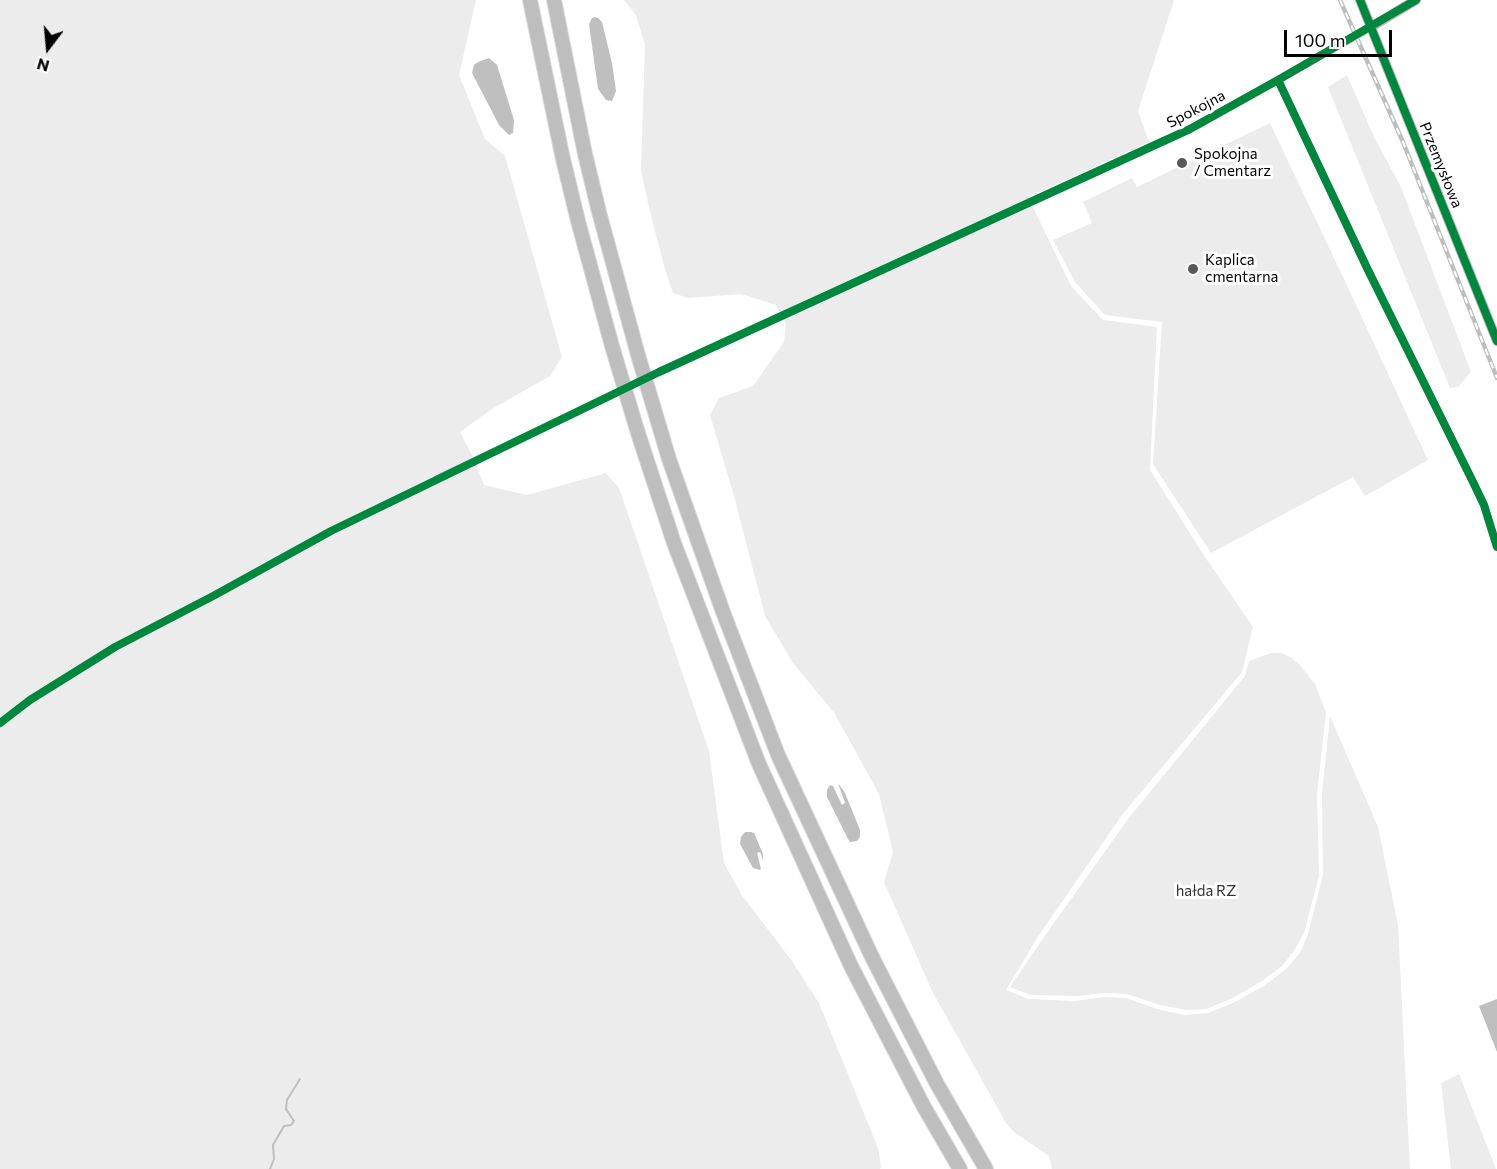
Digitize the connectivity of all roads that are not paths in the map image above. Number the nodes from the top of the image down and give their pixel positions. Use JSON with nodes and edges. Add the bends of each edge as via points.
{"nodes":[{"id":1,"x":530,"y":0,"type":"edge"},
{"id":2,"x":555,"y":0,"type":"edge"},
{"id":3,"x":1360,"y":0,"type":"edge"},
{"id":4,"x":1416,"y":0,"type":"edge"},
{"id":5,"x":1371,"y":27,"type":"junction"},
{"id":6,"x":1278,"y":80,"type":"junction"},
{"id":7,"x":1028,"y":203,"type":"dead end"},
{"id":8,"x":799,"y":308,"type":"dead end"},
{"id":9,"x":1497,"y":341,"type":"edge"},
{"id":10,"x":437,"y":479,"type":"dead end"},
{"id":11,"x":1497,"y":547,"type":"edge"},
{"id":12,"x":960,"y":1169,"type":"edge"},
{"id":13,"x":986,"y":1169,"type":"edge"}],
"edges":[{"from":1,"to":12,"type":"highway","via":[[578,221],[637,430],[674,543],[759,764],[851,966]]},
{"from":2,"to":13,"type":"highway","via":[[585,153],[638,355],[669,459],[723,612],[778,755],[872,957]]},
{"from":3,"to":5,"type":"street","name":"Przemysłowa"},
{"from":4,"to":5,"type":"street"},
{"from":5,"to":6,"type":"street","name":"Spokojna"},
{"from":5,"to":9,"type":"street","name":"Przemysłowa"},
{"from":6,"to":7,"type":"street","name":"Spokojna","via":[[1172,138]]},
{"from":6,"to":11,"type":"street","via":[[1484,505]]},
{"from":8,"to":10,"type":"street","bridge":true}]}
